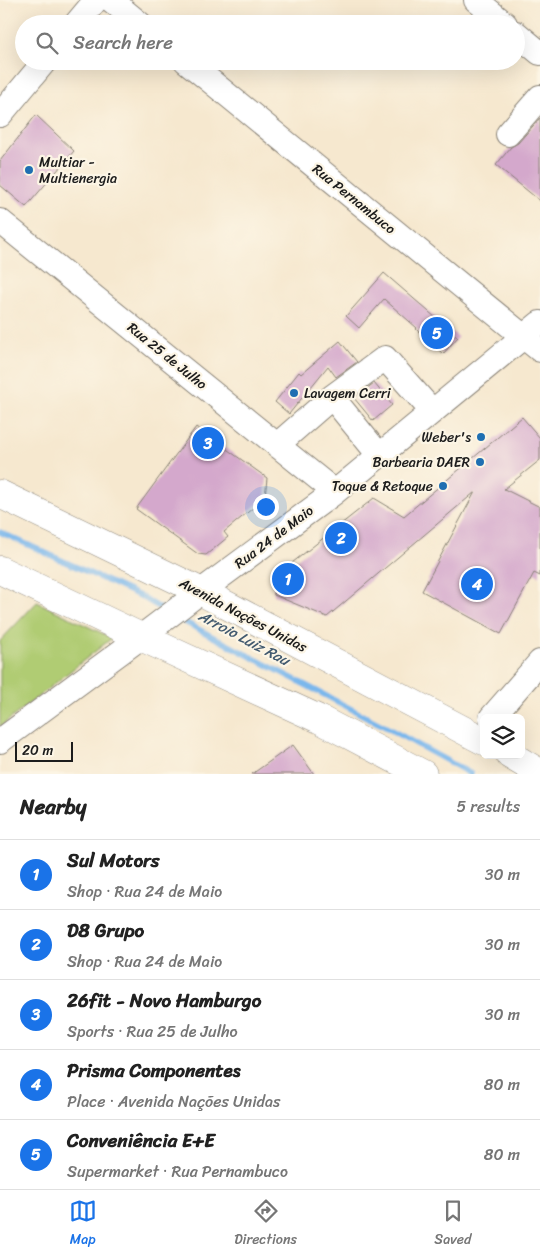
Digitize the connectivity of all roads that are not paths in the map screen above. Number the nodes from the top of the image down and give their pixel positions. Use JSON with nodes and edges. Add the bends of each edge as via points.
{"nodes":[{"id":1,"x":96,"y":0,"type":"edge"},
{"id":2,"x":111,"y":0,"type":"edge"},
{"id":3,"x":476,"y":0,"type":"edge"},
{"id":4,"x":84,"y":15,"type":"edge"},
{"id":5,"x":129,"y":15,"type":"edge"},
{"id":6,"x":494,"y":15,"type":"edge"},
{"id":7,"x":38,"y":70,"type":"edge"},
{"id":8,"x":197,"y":70,"type":"edge"},
{"id":9,"x":540,"y":97,"type":"edge"},
{"id":10,"x":0,"y":115,"type":"edge"},
{"id":11,"x":508,"y":134,"type":"dead end"},
{"id":12,"x":0,"y":220,"type":"edge"},
{"id":13,"x":534,"y":337,"type":"edge"},
{"id":14,"x":332,"y":397,"type":"junction"},
{"id":15,"x":432,"y":411,"type":"junction"},
{"id":16,"x":277,"y":445,"type":"junction"},
{"id":17,"x":379,"y":455,"type":"junction"},
{"id":18,"x":334,"y":492,"type":"junction"},
{"id":19,"x":0,"y":494,"type":"edge"},
{"id":20,"x":0,"y":570,"type":"edge"},
{"id":21,"x":200,"y":591,"type":"junction"},
{"id":22,"x":141,"y":637,"type":"junction"},
{"id":23,"x":540,"y":662,"type":"edge"},
{"id":24,"x":496,"y":714,"type":"edge"},
{"id":25,"x":480,"y":729,"type":"edge"},
{"id":26,"x":0,"y":742,"type":"edge"},
{"id":27,"x":517,"y":759,"type":"edge"},
{"id":28,"x":540,"y":773,"type":"edge"},
{"id":29,"x":423,"y":774,"type":"edge"}],
"edges":[{"from":1,"to":4,"type":"street"},
{"from":2,"to":5,"type":"street"},
{"from":3,"to":6,"type":"street"},
{"from":7,"to":10,"type":"street"},
{"from":8,"to":13,"type":"street","name":"Rua Pernambuco"},
{"from":9,"to":11,"type":"street"},
{"from":12,"to":16,"type":"street","name":"Rua 25 de Julho"},
{"from":13,"to":15,"type":"street","name":"Rua 24 de Maio"},
{"from":14,"to":15,"type":"street","via":[[385,358]]},
{"from":14,"to":16,"type":"street"},
{"from":14,"to":17,"type":"street"},
{"from":15,"to":17,"type":"street","name":"Rua 24 de Maio"},
{"from":16,"to":18,"type":"street","name":"Rua 25 de Julho"},
{"from":17,"to":18,"type":"street","name":"Rua 24 de Maio"},
{"from":18,"to":21,"type":"street","name":"Rua 24 de Maio"},
{"from":19,"to":21,"type":"main road","name":"Avenida Nações Unidas"},
{"from":20,"to":22,"type":"main road"},
{"from":21,"to":22,"type":"street","name":"Rua 24 de Maio"},
{"from":21,"to":25,"type":"main road","name":"Avenida Nações Unidas"},
{"from":22,"to":26,"type":"street","name":"Rua 24 de Maio"},
{"from":22,"to":29,"type":"main road","via":[[318,719]]},
{"from":23,"to":24,"type":"street"},
{"from":27,"to":28,"type":"main road"}]}
